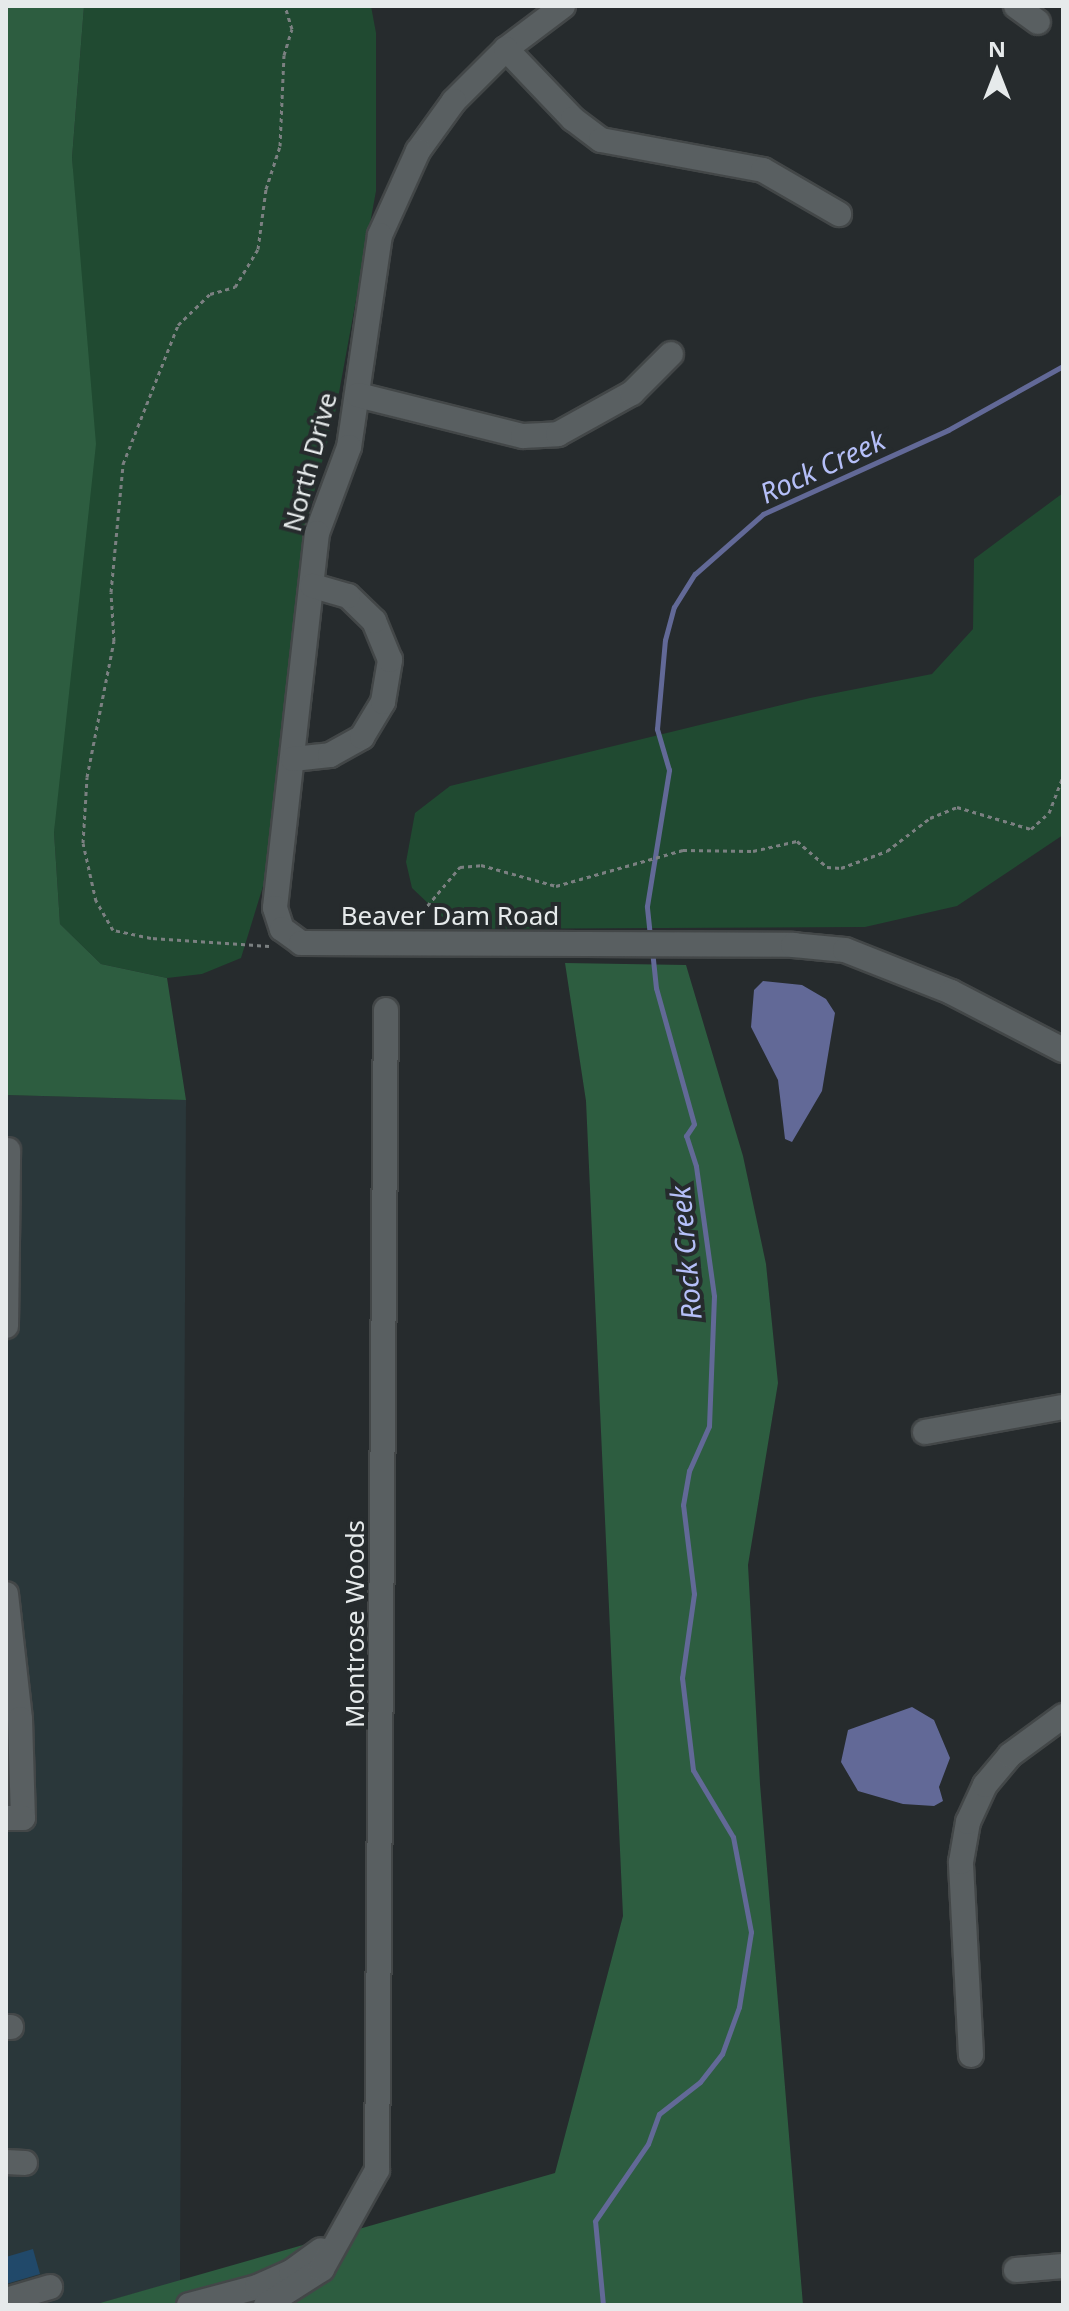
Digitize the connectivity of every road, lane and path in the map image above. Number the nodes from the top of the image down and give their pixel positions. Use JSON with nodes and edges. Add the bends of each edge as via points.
{"nodes":[{"id":1,"x":285,"y":6,"type":"edge"},
{"id":2,"x":563,"y":6,"type":"edge"},
{"id":3,"x":1016,"y":6,"type":"edge"},
{"id":4,"x":1038,"y":22,"type":"dead end"},
{"id":5,"x":506,"y":49,"type":"junction"},
{"id":6,"x":839,"y":214,"type":"dead end"},
{"id":7,"x":671,"y":354,"type":"dead end"},
{"id":8,"x":358,"y":395,"type":"junction"},
{"id":9,"x":312,"y":586,"type":"junction"},
{"id":10,"x":293,"y":759,"type":"junction"},
{"id":11,"x":1063,"y":777,"type":"edge"},
{"id":12,"x":174,"y":940,"type":"dead end"},
{"id":13,"x":301,"y":943,"type":"joint"},
{"id":14,"x":396,"y":943,"type":"junction"},
{"id":15,"x":386,"y":1010,"type":"dead end"},
{"id":16,"x":1063,"y":1050,"type":"edge"},
{"id":17,"x":8,"y":1150,"type":"dead end"},
{"id":18,"x":6,"y":1326,"type":"edge"},
{"id":19,"x":1063,"y":1407,"type":"edge"},
{"id":20,"x":925,"y":1432,"type":"dead end"},
{"id":21,"x":6,"y":1594,"type":"edge"},
{"id":22,"x":1063,"y":1716,"type":"edge"},
{"id":23,"x":6,"y":1818,"type":"edge"},
{"id":24,"x":971,"y":2055,"type":"dead end"},
{"id":25,"x":345,"y":2230,"type":"junction"},
{"id":26,"x":1063,"y":2266,"type":"edge"},
{"id":27,"x":1016,"y":2270,"type":"dead end"},
{"id":28,"x":50,"y":2287,"type":"dead end"},
{"id":29,"x":6,"y":2300,"type":"edge"},
{"id":30,"x":189,"y":2305,"type":"edge"},
{"id":31,"x":266,"y":2305,"type":"edge"}],
"edges":[{"from":1,"to":12,"type":"path","via":[[292,29],[284,55],[280,146],[266,189],[258,249],[235,287],[210,294],[178,325],[123,464],[119,550],[112,571],[114,641],[87,777],[83,850],[107,924],[122,933]]},
{"from":2,"to":5,"type":"street","name":"North Drive"},
{"from":3,"to":4,"type":"street"},
{"from":5,"to":6,"type":"street","via":[[573,119],[601,140],[763,170]]},
{"from":5,"to":8,"type":"street","name":"North Drive","via":[[454,101],[418,151],[399,189],[380,235],[368,294]]},
{"from":7,"to":8,"type":"street","via":[[632,393],[558,434],[523,436]]},
{"from":8,"to":9,"type":"street","name":"North Drive","via":[[349,447],[317,533]]},
{"from":9,"to":10,"type":"street","name":"North Drive"},
{"from":9,"to":10,"type":"street","via":[[348,596],[374,621],[390,660],[383,702],[362,737],[330,755]]},
{"from":10,"to":13,"type":"street","name":"North Drive","via":[[275,908],[282,929]]},
{"from":11,"to":14,"type":"path","via":[[1049,813],[1031,829],[957,807],[930,818],[887,851],[841,868],[827,867],[797,841],[753,851],[683,850],[556,886],[481,865],[460,867]]},
{"from":13,"to":14,"type":"street","name":"Beaver Dam Road"},
{"from":14,"to":16,"type":"street","name":"Beaver Dam Road","via":[[845,950],[951,992]]},
{"from":15,"to":25,"type":"street","name":"Montrose Woods","via":[[381,2127],[377,2170]]},
{"from":17,"to":18,"type":"street"},
{"from":19,"to":20,"type":"street"},
{"from":21,"to":23,"type":"street","via":[[20,1719],[23,1818]]},
{"from":22,"to":24,"type":"street","via":[[1010,1755],[985,1785],[968,1822],[961,1862]]},
{"from":25,"to":30,"type":"street","name":"Montrose Woods","via":[[291,2272]]},
{"from":25,"to":31,"type":"street","name":"Montrose Woods","via":[[322,2269]]},
{"from":26,"to":27,"type":"street"},
{"from":28,"to":29,"type":"street"}]}
